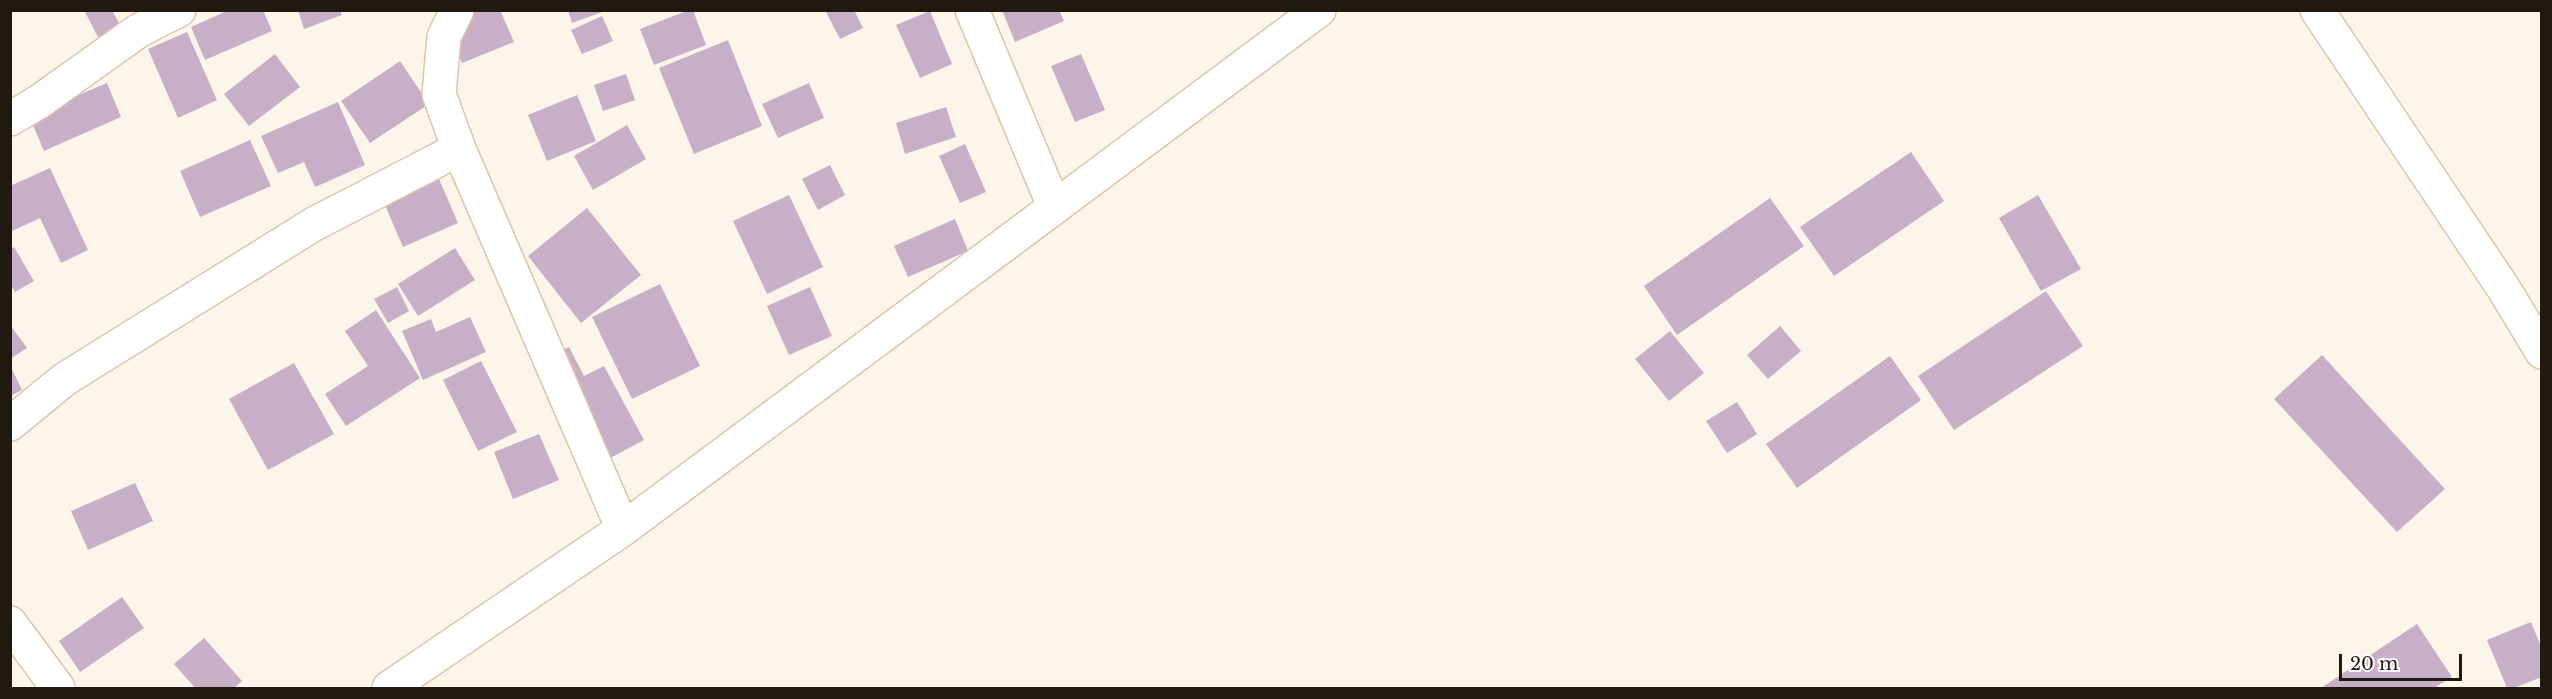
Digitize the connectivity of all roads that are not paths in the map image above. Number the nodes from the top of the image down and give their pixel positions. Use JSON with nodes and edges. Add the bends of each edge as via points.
{"nodes":[{"id":1,"x":179,"y":10,"type":"edge"},
{"id":2,"x":457,"y":10,"type":"edge"},
{"id":3,"x":972,"y":10,"type":"edge"},
{"id":4,"x":1319,"y":10,"type":"edge"},
{"id":5,"x":2317,"y":10,"type":"edge"},
{"id":6,"x":10,"y":119,"type":"edge"},
{"id":7,"x":459,"y":149,"type":"junction"},
{"id":8,"x":1054,"y":206,"type":"junction"},
{"id":9,"x":2541,"y":352,"type":"edge"},
{"id":10,"x":10,"y":424,"type":"edge"},
{"id":11,"x":623,"y":529,"type":"junction"},
{"id":12,"x":10,"y":623,"type":"edge"},
{"id":13,"x":58,"y":688,"type":"edge"},
{"id":14,"x":389,"y":688,"type":"edge"}],
"edges":[{"from":1,"to":6,"type":"street","via":[[138,31]]},
{"from":2,"to":7,"type":"street","via":[[444,37],[439,94]]},
{"from":3,"to":8,"type":"street"},
{"from":4,"to":8,"type":"street"},
{"from":5,"to":9,"type":"street","via":[[2504,290]]},
{"from":7,"to":10,"type":"street","via":[[314,224],[65,379]]},
{"from":7,"to":11,"type":"street"},
{"from":8,"to":11,"type":"street"},
{"from":11,"to":14,"type":"street"},
{"from":12,"to":13,"type":"street"}]}
